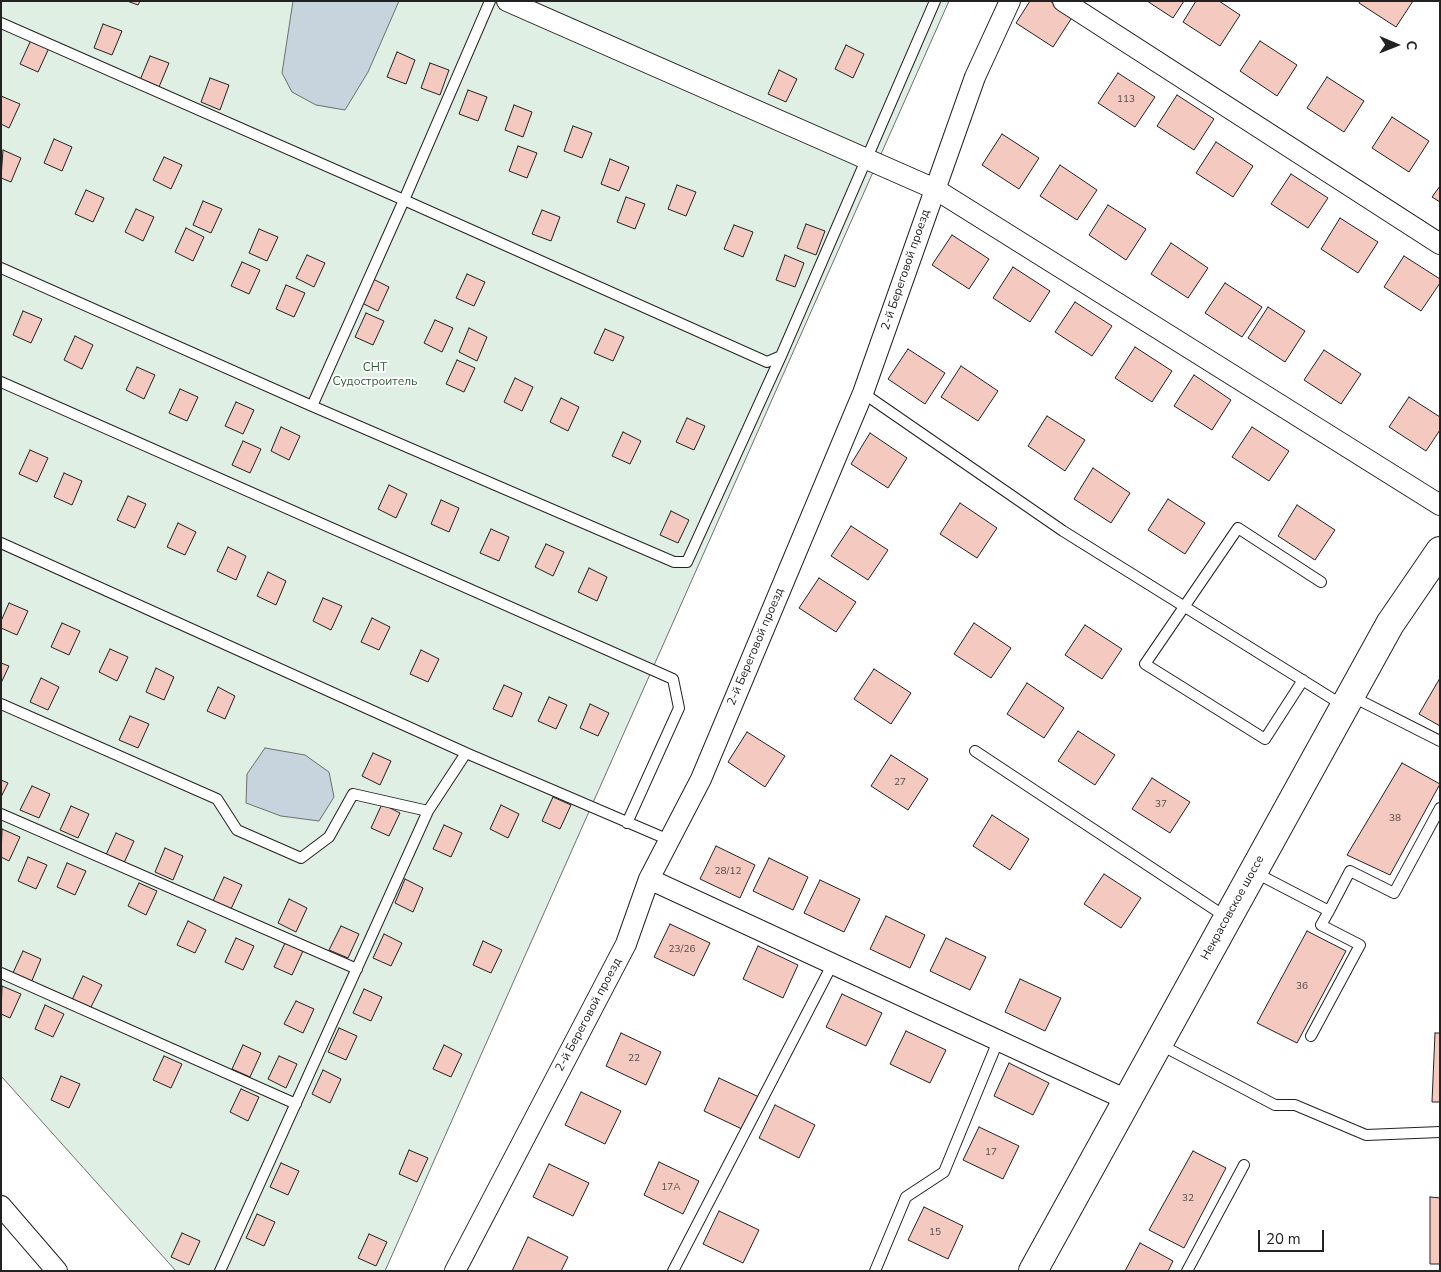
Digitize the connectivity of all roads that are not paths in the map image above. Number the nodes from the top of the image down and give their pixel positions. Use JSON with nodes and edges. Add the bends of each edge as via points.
{"nodes":[{"id":1,"x":490,"y":1,"type":"edge"},
{"id":2,"x":507,"y":1,"type":"edge"},
{"id":3,"x":935,"y":1,"type":"edge"},
{"id":4,"x":1010,"y":1,"type":"edge"},
{"id":5,"x":1064,"y":1,"type":"edge"},
{"id":6,"x":1,"y":23,"type":"edge"},
{"id":7,"x":865,"y":159,"type":"junction"},
{"id":8,"x":935,"y":189,"type":"junction"},
{"id":9,"x":404,"y":200,"type":"junction"},
{"id":10,"x":1440,"y":244,"type":"edge"},
{"id":11,"x":1,"y":268,"type":"edge"},
{"id":12,"x":781,"y":356,"type":"junction"},
{"id":13,"x":1,"y":382,"type":"edge"},
{"id":14,"x":863,"y":393,"type":"junction"},
{"id":15,"x":312,"y":406,"type":"junction"},
{"id":16,"x":1440,"y":505,"type":"edge"},
{"id":17,"x":1,"y":543,"type":"edge"},
{"id":18,"x":1440,"y":551,"type":"edge"},
{"id":19,"x":1321,"y":582,"type":"dead end"},
{"id":20,"x":1184,"y":606,"type":"junction"},
{"id":21,"x":1303,"y":680,"type":"junction"},
{"id":22,"x":1347,"y":701,"type":"junction"},
{"id":23,"x":1,"y":704,"type":"edge"},
{"id":24,"x":1440,"y":741,"type":"edge"},
{"id":25,"x":975,"y":750,"type":"dead end"},
{"id":26,"x":466,"y":753,"type":"junction"},
{"id":27,"x":1440,"y":808,"type":"edge"},
{"id":28,"x":428,"y":811,"type":"junction"},
{"id":29,"x":1,"y":814,"type":"edge"},
{"id":30,"x":627,"y":822,"type":"junction"},
{"id":31,"x":669,"y":840,"type":"junction"},
{"id":32,"x":1253,"y":872,"type":"junction"},
{"id":33,"x":649,"y":879,"type":"junction"},
{"id":34,"x":1329,"y":911,"type":"junction"},
{"id":35,"x":1228,"y":918,"type":"junction"},
{"id":36,"x":832,"y":965,"type":"junction"},
{"id":37,"x":357,"y":969,"type":"junction"},
{"id":38,"x":1,"y":973,"type":"edge"},
{"id":39,"x":1311,"y":1036,"type":"dead end"},
{"id":40,"x":998,"y":1041,"type":"junction"},
{"id":41,"x":1158,"y":1043,"type":"junction"},
{"id":42,"x":1127,"y":1100,"type":"junction"},
{"id":43,"x":296,"y":1104,"type":"junction"},
{"id":44,"x":1440,"y":1132,"type":"edge"},
{"id":45,"x":1244,"y":1165,"type":"dead end"},
{"id":46,"x":1,"y":1206,"type":"edge"},
{"id":47,"x":57,"y":1271,"type":"edge"},
{"id":48,"x":220,"y":1271,"type":"edge"},
{"id":49,"x":456,"y":1271,"type":"edge"},
{"id":50,"x":673,"y":1271,"type":"edge"},
{"id":51,"x":875,"y":1271,"type":"edge"},
{"id":52,"x":1034,"y":1271,"type":"edge"},
{"id":53,"x":1187,"y":1271,"type":"edge"}],
"edges":[{"from":1,"to":9,"type":"lane"},
{"from":2,"to":7,"type":"street"},
{"from":3,"to":7,"type":"lane"},
{"from":4,"to":8,"type":"street","name":"2-й Береговой проезд","via":[[975,77]]},
{"from":5,"to":10,"type":"street"},
{"from":6,"to":9,"type":"lane"},
{"from":7,"to":8,"type":"street"},
{"from":7,"to":12,"type":"lane"},
{"from":8,"to":14,"type":"street","name":"2-й Береговой проезд"},
{"from":8,"to":16,"type":"street"},
{"from":9,"to":12,"type":"lane","via":[[767,362]]},
{"from":9,"to":15,"type":"lane"},
{"from":11,"to":15,"type":"lane"},
{"from":12,"to":15,"type":"lane","via":[[687,562],[674,562]]},
{"from":13,"to":30,"type":"lane","via":[[673,679],[679,708]]},
{"from":14,"to":20,"type":"lane","via":[[1063,531]]},
{"from":14,"to":31,"type":"street","name":"2-й Береговой проезд","via":[[701,779]]},
{"from":17,"to":26,"type":"lane"},
{"from":18,"to":22,"type":"main road","name":"Некрасовское шоссе","via":[[1390,624]]},
{"from":19,"to":20,"type":"lane","via":[[1238,528]]},
{"from":20,"to":21,"type":"lane"},
{"from":20,"to":21,"type":"lane","via":[[1145,664],[1265,739]]},
{"from":21,"to":22,"type":"lane"},
{"from":22,"to":24,"type":"lane"},
{"from":22,"to":32,"type":"main road","name":"Некрасовское шоссе"},
{"from":23,"to":28,"type":"lane","via":[[217,799],[237,830],[301,858],[329,837],[354,794]]},
{"from":25,"to":35,"type":"lane"},
{"from":26,"to":28,"type":"lane"},
{"from":26,"to":30,"type":"lane"},
{"from":27,"to":34,"type":"lane","via":[[1394,893],[1350,871]]},
{"from":28,"to":37,"type":"lane"},
{"from":29,"to":37,"type":"lane"},
{"from":30,"to":31,"type":"lane"},
{"from":31,"to":33,"type":"street","name":"2-й Береговой проезд"},
{"from":32,"to":34,"type":"lane"},
{"from":32,"to":35,"type":"main road","name":"Некрасовское шоссе"},
{"from":33,"to":36,"type":"street"},
{"from":33,"to":49,"type":"street","name":"2-й Береговой проезд","via":[[626,944]]},
{"from":34,"to":39,"type":"lane","via":[[1321,925],[1360,945]]},
{"from":35,"to":41,"type":"main road","name":"Некрасовское шоссе"},
{"from":36,"to":40,"type":"street"},
{"from":36,"to":50,"type":"lane"},
{"from":37,"to":43,"type":"lane"},
{"from":38,"to":43,"type":"lane"},
{"from":40,"to":42,"type":"street"},
{"from":40,"to":51,"type":"lane","via":[[944,1172],[906,1197]]},
{"from":41,"to":42,"type":"main road","name":"Некрасовское шоссе"},
{"from":41,"to":44,"type":"lane","via":[[1275,1104],[1295,1105],[1366,1135]]},
{"from":42,"to":52,"type":"main road","name":"Некрасовское шоссе"},
{"from":43,"to":48,"type":"lane"},
{"from":45,"to":53,"type":"lane"},
{"from":46,"to":47,"type":"street"}]}
